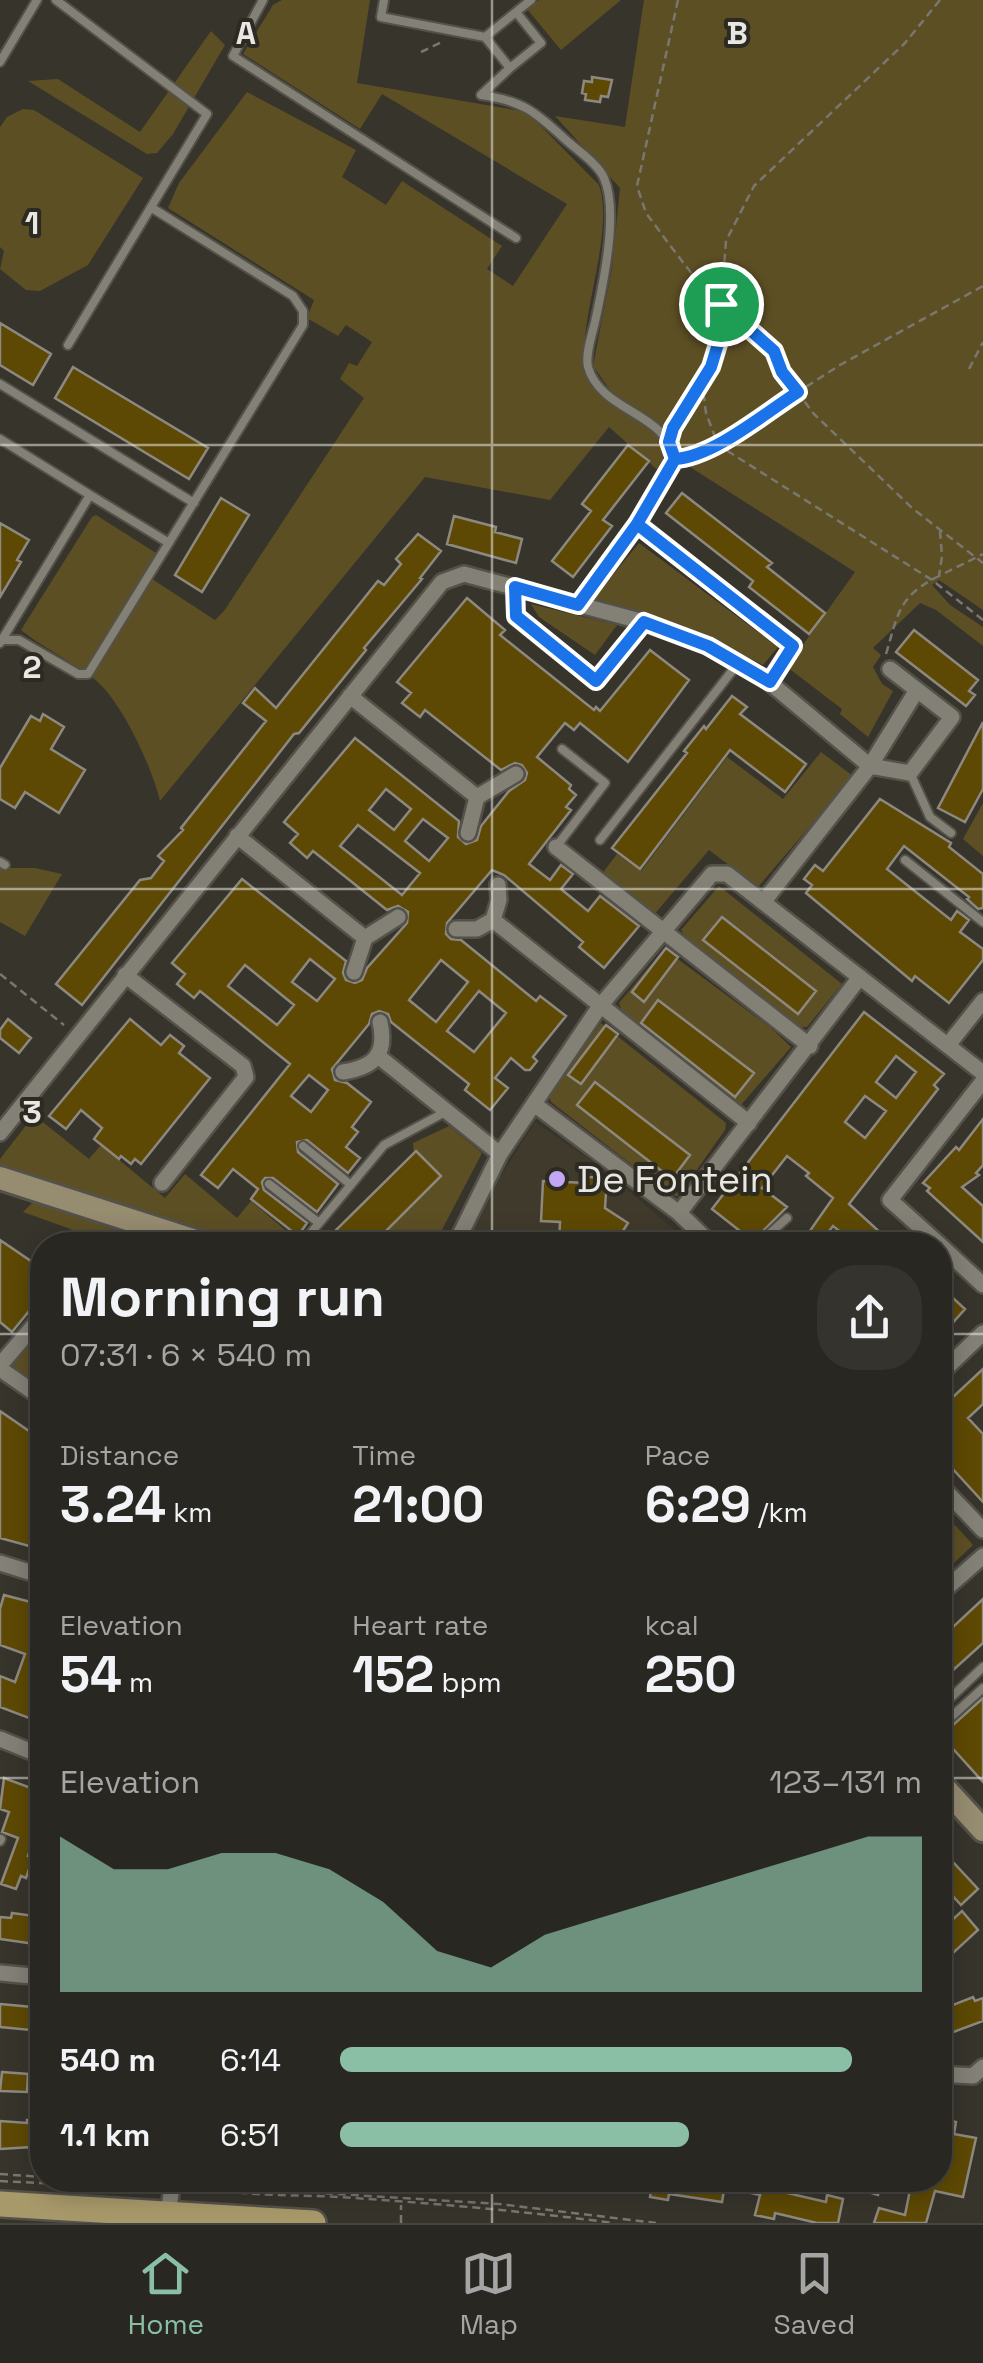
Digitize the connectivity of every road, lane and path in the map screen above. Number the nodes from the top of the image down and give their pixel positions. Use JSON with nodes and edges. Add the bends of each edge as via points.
{"nodes":[{"id":1,"x":38,"y":0,"type":"edge"},
{"id":2,"x":56,"y":0,"type":"edge"},
{"id":3,"x":263,"y":0,"type":"edge"},
{"id":4,"x":384,"y":0,"type":"edge"},
{"id":5,"x":531,"y":0,"type":"edge"},
{"id":6,"x":678,"y":0,"type":"edge"},
{"id":7,"x":940,"y":0,"type":"edge"},
{"id":8,"x":516,"y":12,"type":"junction"},
{"id":9,"x":458,"y":32,"type":"junction"},
{"id":10,"x":485,"y":38,"type":"junction"},
{"id":11,"x":421,"y":52,"type":"dead end"},
{"id":12,"x":0,"y":62,"type":"edge"},
{"id":13,"x":510,"y":68,"type":"junction"},
{"id":14,"x":152,"y":208,"type":"junction"},
{"id":15,"x":516,"y":238,"type":"dead end"},
{"id":16,"x":983,"y":286,"type":"edge"},
{"id":17,"x":721,"y":304,"type":"junction"},
{"id":18,"x":983,"y":342,"type":"edge"},
{"id":19,"x":68,"y":345,"type":"dead end"},
{"id":20,"x":968,"y":369,"type":"dead end"},
{"id":21,"x":702,"y":381,"type":"junction"},
{"id":22,"x":0,"y":384,"type":"edge"},
{"id":23,"x":798,"y":392,"type":"junction"},
{"id":24,"x":0,"y":439,"type":"edge"},
{"id":25,"x":669,"y":442,"type":"junction"},
{"id":26,"x":718,"y":444,"type":"junction"},
{"id":27,"x":675,"y":459,"type":"junction"},
{"id":28,"x":90,"y":495,"type":"junction"},
{"id":29,"x":194,"y":503,"type":"junction"},
{"id":30,"x":637,"y":524,"type":"junction"},
{"id":31,"x":940,"y":530,"type":"junction"},
{"id":32,"x":169,"y":543,"type":"junction"},
{"id":33,"x":983,"y":554,"type":"edge"},
{"id":34,"x":978,"y":558,"type":"junction"},
{"id":35,"x":983,"y":563,"type":"edge"},
{"id":36,"x":939,"y":576,"type":"junction"},
{"id":37,"x":932,"y":580,"type":"junction"},
{"id":38,"x":515,"y":587,"type":"junction"},
{"id":39,"x":578,"y":605,"type":"junction"},
{"id":40,"x":983,"y":620,"type":"edge"},
{"id":41,"x":644,"y":622,"type":"junction"},
{"id":42,"x":1,"y":642,"type":"edge"},
{"id":43,"x":739,"y":662,"type":"junction"},
{"id":44,"x":890,"y":669,"type":"joint"},
{"id":45,"x":770,"y":682,"type":"junction"},
{"id":46,"x":917,"y":690,"type":"junction"},
{"id":47,"x":350,"y":696,"type":"junction"},
{"id":48,"x":562,"y":749,"type":"dead end"},
{"id":49,"x":870,"y":766,"type":"junction"},
{"id":50,"x":910,"y":773,"type":"junction"},
{"id":51,"x":516,"y":774,"type":"dead end"},
{"id":52,"x":477,"y":797,"type":"junction"},
{"id":53,"x":468,"y":833,"type":"dead end"},
{"id":54,"x":952,"y":833,"type":"dead end"},
{"id":55,"x":237,"y":836,"type":"junction"},
{"id":56,"x":600,"y":840,"type":"dead end"},
{"id":57,"x":556,"y":847,"type":"joint"},
{"id":58,"x":905,"y":860,"type":"dead end"},
{"id":59,"x":498,"y":885,"type":"dead end"},
{"id":60,"x":764,"y":901,"type":"junction"},
{"id":61,"x":398,"y":916,"type":"dead end"},
{"id":62,"x":492,"y":920,"type":"junction"},
{"id":63,"x":983,"y":922,"type":"edge"},
{"id":64,"x":456,"y":929,"type":"dead end"},
{"id":65,"x":662,"y":931,"type":"junction"},
{"id":66,"x":365,"y":938,"type":"junction"},
{"id":67,"x":354,"y":972,"type":"dead end"},
{"id":68,"x":0,"y":974,"type":"edge"},
{"id":69,"x":125,"y":976,"type":"junction"},
{"id":70,"x":860,"y":977,"type":"junction"},
{"id":71,"x":983,"y":1001,"type":"edge"},
{"id":72,"x":600,"y":1006,"type":"junction"},
{"id":73,"x":380,"y":1022,"type":"dead end"},
{"id":74,"x":77,"y":1035,"type":"junction"},
{"id":75,"x":810,"y":1046,"type":"junction"},
{"id":76,"x":948,"y":1046,"type":"junction"},
{"id":77,"x":378,"y":1056,"type":"junction"},
{"id":78,"x":343,"y":1072,"type":"dead end"},
{"id":79,"x":983,"y":1073,"type":"edge"},
{"id":80,"x":983,"y":1081,"type":"edge"},
{"id":81,"x":534,"y":1104,"type":"junction"},
{"id":82,"x":447,"y":1110,"type":"junction"},
{"id":83,"x":748,"y":1124,"type":"junction"},
{"id":84,"x":0,"y":1133,"type":"edge"},
{"id":85,"x":302,"y":1146,"type":"dead end"},
{"id":86,"x":500,"y":1154,"type":"junction"},
{"id":87,"x":0,"y":1178,"type":"edge"},
{"id":88,"x":162,"y":1183,"type":"dead end"},
{"id":89,"x":270,"y":1184,"type":"dead end"},
{"id":90,"x":351,"y":1185,"type":"junction"},
{"id":91,"x":680,"y":1213,"type":"junction"},
{"id":92,"x":786,"y":1218,"type":"dead end"},
{"id":93,"x":319,"y":1223,"type":"junction"},
{"id":94,"x":168,"y":1232,"type":"edge"},
{"id":95,"x":312,"y":1232,"type":"edge"},
{"id":96,"x":461,"y":1232,"type":"edge"},
{"id":97,"x":699,"y":1232,"type":"edge"},
{"id":98,"x":771,"y":1232,"type":"edge"},
{"id":99,"x":926,"y":1232,"type":"edge"},
{"id":100,"x":952,"y":1256,"type":"edge"},
{"id":101,"x":983,"y":1285,"type":"edge"},
{"id":102,"x":30,"y":1331,"type":"edge"},
{"id":103,"x":983,"y":1333,"type":"edge"},
{"id":104,"x":952,"y":1363,"type":"edge"},
{"id":105,"x":0,"y":1367,"type":"edge"},
{"id":106,"x":30,"y":1388,"type":"edge"},
{"id":107,"x":952,"y":1498,"type":"edge"},
{"id":108,"x":983,"y":1530,"type":"edge"},
{"id":109,"x":983,"y":1556,"type":"edge"},
{"id":110,"x":0,"y":1562,"type":"edge"},
{"id":111,"x":30,"y":1572,"type":"edge"},
{"id":112,"x":952,"y":1583,"type":"edge"},
{"id":113,"x":983,"y":1667,"type":"edge"},
{"id":114,"x":983,"y":1688,"type":"edge"},
{"id":115,"x":952,"y":1697,"type":"edge"},
{"id":116,"x":952,"y":1716,"type":"edge"},
{"id":117,"x":1,"y":1742,"type":"edge"},
{"id":118,"x":30,"y":1752,"type":"edge"},
{"id":119,"x":952,"y":1796,"type":"edge"},
{"id":120,"x":983,"y":1830,"type":"edge"},
{"id":121,"x":0,"y":1972,"type":"edge"},
{"id":122,"x":30,"y":1976,"type":"edge"},
{"id":123,"x":983,"y":2067,"type":"edge"},
{"id":124,"x":952,"y":2075,"type":"edge"},
{"id":125,"x":0,"y":2174,"type":"edge"},
{"id":126,"x":30,"y":2176,"type":"edge"},
{"id":127,"x":0,"y":2182,"type":"edge"},
{"id":128,"x":30,"y":2183,"type":"edge"},
{"id":129,"x":174,"y":2192,"type":"edge"},
{"id":130,"x":217,"y":2192,"type":"edge"},
{"id":131,"x":312,"y":2192,"type":"edge"},
{"id":132,"x":365,"y":2192,"type":"edge"},
{"id":133,"x":365,"y":2195,"type":"junction"},
{"id":134,"x":0,"y":2204,"type":"edge"},
{"id":135,"x":401,"y":2204,"type":"junction"},
{"id":136,"x":167,"y":2219,"type":"edge"},
{"id":137,"x":313,"y":2223,"type":"edge"},
{"id":138,"x":401,"y":2223,"type":"edge"},
{"id":139,"x":614,"y":2223,"type":"edge"},
{"id":140,"x":656,"y":2223,"type":"edge"}],
"edges":[{"from":1,"to":12,"type":"lane"},
{"from":2,"to":14,"type":"lane","via":[[207,114]]},
{"from":3,"to":15,"type":"lane","via":[[233,56]]},
{"from":4,"to":9,"type":"lane","via":[[382,17]]},
{"from":5,"to":8,"type":"lane"},
{"from":6,"to":17,"type":"path","via":[[637,186],[646,213]]},
{"from":7,"to":17,"type":"path","via":[[905,43],[754,186],[726,241]]},
{"from":8,"to":10,"type":"lane"},
{"from":8,"to":13,"type":"lane","via":[[542,43]]},
{"from":9,"to":10,"type":"lane"},
{"from":9,"to":11,"type":"path"},
{"from":10,"to":13,"type":"lane"},
{"from":13,"to":25,"type":"lane","via":[[481,95],[512,99],[537,113],[603,174],[609,194],[588,368],[612,400]]},
{"from":14,"to":19,"type":"lane"},
{"from":14,"to":29,"type":"lane","via":[[293,296],[303,311],[302,325]]},
{"from":16,"to":23,"type":"path"},
{"from":17,"to":21,"type":"path","via":[[718,344]]},
{"from":17,"to":23,"type":"path","via":[[774,351]]},
{"from":18,"to":20,"type":"path"},
{"from":21,"to":25,"type":"path"},
{"from":21,"to":26,"type":"path"},
{"from":22,"to":29,"type":"lane"},
{"from":23,"to":26,"type":"path"},
{"from":23,"to":31,"type":"path","via":[[860,460]]},
{"from":24,"to":28,"type":"lane"},
{"from":25,"to":27,"type":"lane"},
{"from":26,"to":27,"type":"path"},
{"from":26,"to":37,"type":"path"},
{"from":27,"to":30,"type":"lane"},
{"from":28,"to":32,"type":"lane"},
{"from":28,"to":42,"type":"lane"},
{"from":29,"to":32,"type":"lane"},
{"from":30,"to":39,"type":"street"},
{"from":30,"to":45,"type":"street","via":[[793,646]]},
{"from":31,"to":34,"type":"path"},
{"from":31,"to":36,"type":"path"},
{"from":32,"to":42,"type":"lane","via":[[88,674],[19,640]]},
{"from":33,"to":34,"type":"path"},
{"from":34,"to":35,"type":"path"},
{"from":34,"to":36,"type":"path"},
{"from":36,"to":37,"type":"path"},
{"from":37,"to":40,"type":"path"},
{"from":37,"to":44,"type":"path","via":[[893,619],[885,658]]},
{"from":38,"to":39,"type":"street"},
{"from":38,"to":41,"type":"street","via":[[516,616],[596,681]]},
{"from":38,"to":47,"type":"street","via":[[464,574],[442,582]]},
{"from":39,"to":41,"type":"street"},
{"from":41,"to":43,"type":"street"},
{"from":43,"to":45,"type":"street"},
{"from":43,"to":56,"type":"lane"},
{"from":44,"to":46,"type":"street"},
{"from":45,"to":49,"type":"street"},
{"from":46,"to":49,"type":"street"},
{"from":46,"to":50,"type":"street","via":[[952,717]]},
{"from":47,"to":52,"type":"street"},
{"from":47,"to":55,"type":"street"},
{"from":48,"to":57,"type":"lane","via":[[605,783]]},
{"from":49,"to":50,"type":"street"},
{"from":49,"to":60,"type":"street"},
{"from":50,"to":54,"type":"lane","via":[[930,817]]},
{"from":51,"to":52,"type":"street"},
{"from":52,"to":53,"type":"street"},
{"from":55,"to":66,"type":"street"},
{"from":55,"to":69,"type":"street"},
{"from":57,"to":65,"type":"street"},
{"from":58,"to":63,"type":"lane"},
{"from":59,"to":62,"type":"street"},
{"from":60,"to":65,"type":"street","via":[[727,874],[712,874]]},
{"from":60,"to":70,"type":"street"},
{"from":61,"to":66,"type":"street"},
{"from":62,"to":64,"type":"street"},
{"from":62,"to":72,"type":"street"},
{"from":65,"to":72,"type":"street"},
{"from":65,"to":75,"type":"street"},
{"from":66,"to":67,"type":"street"},
{"from":68,"to":74,"type":"path"},
{"from":69,"to":74,"type":"street"},
{"from":69,"to":88,"type":"street","via":[[242,1066],[246,1076]]},
{"from":70,"to":75,"type":"street"},
{"from":70,"to":76,"type":"street"},
{"from":71,"to":76,"type":"street"},
{"from":72,"to":81,"type":"street"},
{"from":72,"to":83,"type":"street"},
{"from":73,"to":77,"type":"street"},
{"from":74,"to":84,"type":"street"},
{"from":75,"to":83,"type":"street"},
{"from":76,"to":79,"type":"street"},
{"from":77,"to":78,"type":"street"},
{"from":77,"to":82,"type":"street"},
{"from":80,"to":99,"type":"street","via":[[890,1200]]},
{"from":81,"to":86,"type":"street"},
{"from":81,"to":91,"type":"street"},
{"from":82,"to":86,"type":"street"},
{"from":82,"to":90,"type":"lane","via":[[384,1145]]},
{"from":83,"to":91,"type":"street"},
{"from":85,"to":90,"type":"lane"},
{"from":86,"to":96,"type":"street"},
{"from":87,"to":94,"type":"street"},
{"from":89,"to":93,"type":"lane"},
{"from":90,"to":93,"type":"lane"},
{"from":91,"to":97,"type":"street"},
{"from":92,"to":98,"type":"lane"},
{"from":93,"to":95,"type":"lane"},
{"from":100,"to":101,"type":"street"},
{"from":102,"to":105,"type":"street"},
{"from":103,"to":104,"type":"street"},
{"from":105,"to":106,"type":"street"},
{"from":107,"to":108,"type":"street"},
{"from":109,"to":112,"type":"street"},
{"from":110,"to":111,"type":"street"},
{"from":113,"to":115,"type":"lane"},
{"from":114,"to":116,"type":"lane"},
{"from":117,"to":118,"type":"street"},
{"from":119,"to":120,"type":"street"},
{"from":121,"to":122,"type":"street"},
{"from":123,"to":124,"type":"street","via":[[973,2076]]},
{"from":125,"to":126,"type":"path"},
{"from":127,"to":128,"type":"path"},
{"from":129,"to":136,"type":"street"},
{"from":130,"to":135,"type":"path"},
{"from":131,"to":133,"type":"path"},
{"from":132,"to":133,"type":"path"},
{"from":133,"to":140,"type":"path"},
{"from":134,"to":136,"type":"main road"},
{"from":135,"to":138,"type":"path"},
{"from":135,"to":139,"type":"path"},
{"from":136,"to":137,"type":"main road"}]}
